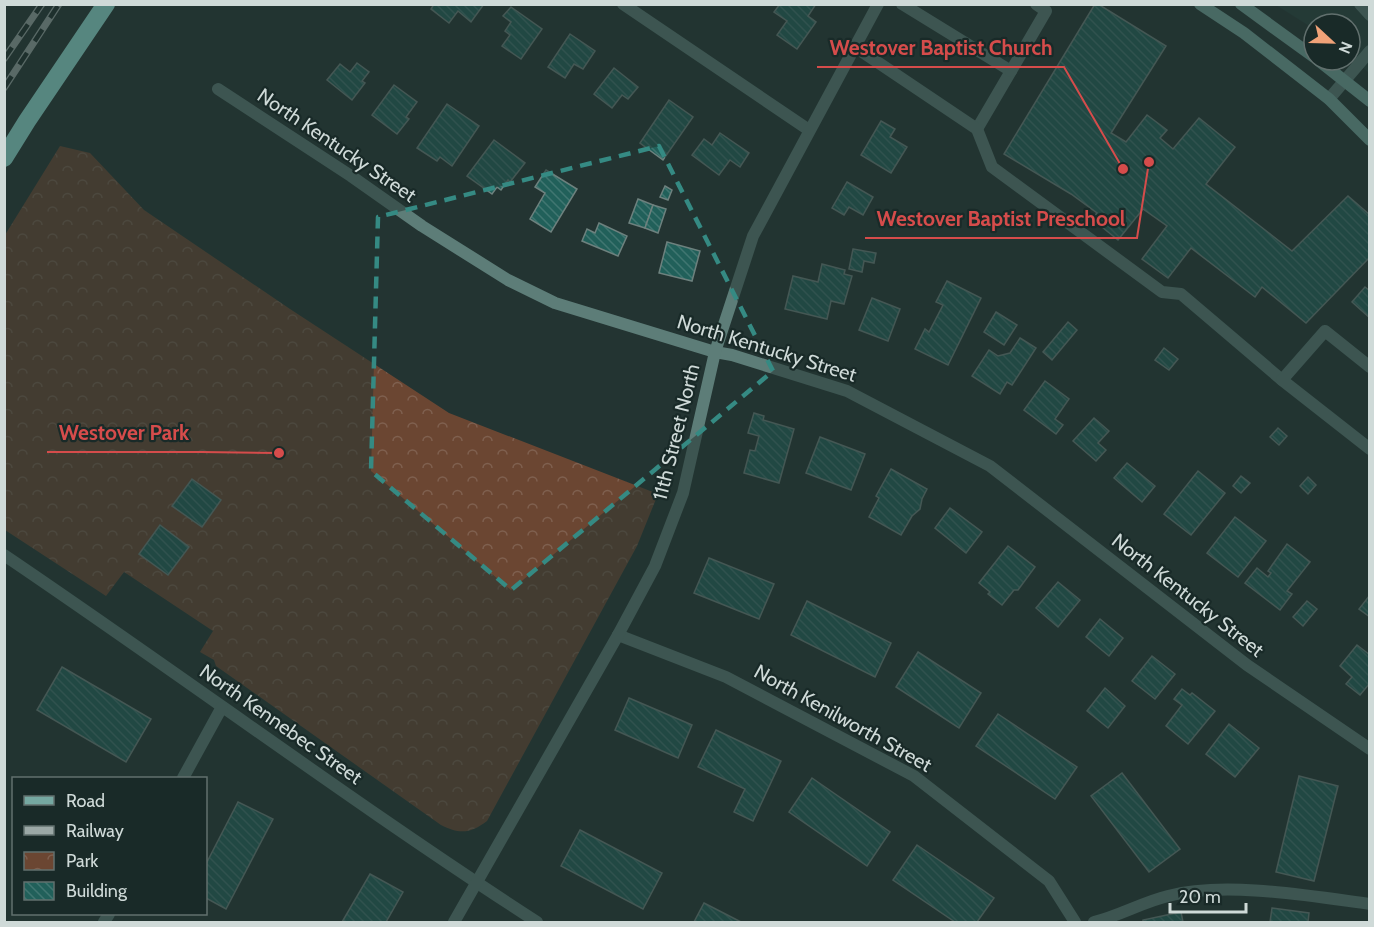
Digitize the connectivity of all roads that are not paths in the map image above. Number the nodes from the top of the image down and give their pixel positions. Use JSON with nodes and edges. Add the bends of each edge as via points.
{"nodes":[{"id":1,"x":106,"y":4,"type":"edge"},
{"id":2,"x":623,"y":4,"type":"edge"},
{"id":3,"x":878,"y":4,"type":"edge"},
{"id":4,"x":902,"y":4,"type":"edge"},
{"id":5,"x":1036,"y":4,"type":"edge"},
{"id":6,"x":1200,"y":4,"type":"edge"},
{"id":7,"x":1241,"y":4,"type":"edge"},
{"id":8,"x":1360,"y":4,"type":"edge"},
{"id":9,"x":1370,"y":15,"type":"edge"},
{"id":10,"x":855,"y":47,"type":"junction"},
{"id":11,"x":1302,"y":48,"type":"edge"},
{"id":12,"x":1370,"y":51,"type":"edge"},
{"id":13,"x":1011,"y":71,"type":"junction"},
{"id":14,"x":1334,"y":72,"type":"edge"},
{"id":15,"x":1344,"y":79,"type":"junction"},
{"id":16,"x":218,"y":89,"type":"dead end"},
{"id":17,"x":1329,"y":99,"type":"junction"},
{"id":18,"x":1370,"y":101,"type":"edge"},
{"id":19,"x":977,"y":129,"type":"junction"},
{"id":20,"x":809,"y":130,"type":"junction"},
{"id":21,"x":1370,"y":140,"type":"edge"},
{"id":22,"x":4,"y":158,"type":"edge"},
{"id":23,"x":715,"y":352,"type":"junction"},
{"id":24,"x":1370,"y":367,"type":"edge"},
{"id":25,"x":1282,"y":380,"type":"junction"},
{"id":26,"x":1370,"y":449,"type":"edge"},
{"id":27,"x":4,"y":555,"type":"edge"},
{"id":28,"x":618,"y":635,"type":"junction"},
{"id":29,"x":222,"y":707,"type":"junction"},
{"id":30,"x":1370,"y":749,"type":"edge"},
{"id":31,"x":184,"y":777,"type":"edge"},
{"id":32,"x":476,"y":882,"type":"junction"},
{"id":33,"x":1370,"y":904,"type":"edge"},
{"id":34,"x":454,"y":922,"type":"edge"},
{"id":35,"x":537,"y":922,"type":"edge"},
{"id":36,"x":1075,"y":922,"type":"edge"},
{"id":37,"x":1094,"y":922,"type":"edge"}],
"edges":[{"from":1,"to":22,"type":"highway"},
{"from":2,"to":20,"type":"street"},
{"from":3,"to":10,"type":"street","name":"11th Street North"},
{"from":4,"to":13,"type":"street"},
{"from":5,"to":13,"type":"street","via":[[1046,11]]},
{"from":6,"to":17,"type":"street"},
{"from":7,"to":11,"type":"street"},
{"from":8,"to":9,"type":"street"},
{"from":10,"to":19,"type":"street"},
{"from":10,"to":20,"type":"street","name":"11th Street North"},
{"from":12,"to":15,"type":"street"},
{"from":13,"to":19,"type":"street"},
{"from":14,"to":15,"type":"street"},
{"from":15,"to":17,"type":"street"},
{"from":15,"to":18,"type":"street"},
{"from":16,"to":23,"type":"street","name":"North Kentucky Street","via":[[508,280],[555,303]]},
{"from":17,"to":21,"type":"street"},
{"from":19,"to":25,"type":"street","via":[[992,166],[1162,292],[1181,294]]},
{"from":20,"to":23,"type":"street","name":"11th Street North","via":[[753,236]]},
{"from":23,"to":28,"type":"street","name":"11th Street North","via":[[684,493],[655,566]]},
{"from":23,"to":30,"type":"street","name":"North Kentucky Street","via":[[847,391],[990,466],[1247,665]]},
{"from":24,"to":25,"type":"street","via":[[1325,331]]},
{"from":25,"to":26,"type":"street"},
{"from":27,"to":29,"type":"street","name":"North Kennebec Street"},
{"from":28,"to":32,"type":"street","name":"11th Street North"},
{"from":28,"to":36,"type":"street","name":"North Kenilworth Street","via":[[726,677],[914,776],[1049,880]]},
{"from":29,"to":31,"type":"street"},
{"from":29,"to":32,"type":"street","name":"North Kennebec Street"},
{"from":32,"to":34,"type":"street","name":"11th Street North"},
{"from":32,"to":35,"type":"street","name":"North Kennebec Street"},
{"from":33,"to":37,"type":"street","via":[[1255,891],[1207,890],[1167,896]]}]}
